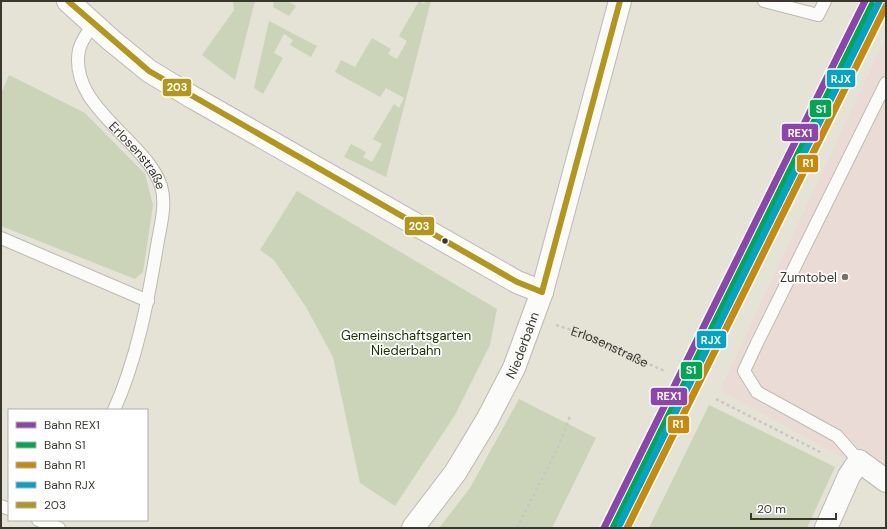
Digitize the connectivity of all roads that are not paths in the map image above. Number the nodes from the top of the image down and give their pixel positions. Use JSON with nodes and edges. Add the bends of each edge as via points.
{"nodes":[{"id":1,"x":68,"y":1,"type":"edge"},
{"id":2,"x":620,"y":1,"type":"edge"},
{"id":3,"x":764,"y":1,"type":"edge"},
{"id":4,"x":825,"y":1,"type":"edge"},
{"id":5,"x":93,"y":24,"type":"junction"},
{"id":6,"x":886,"y":83,"type":"edge"},
{"id":7,"x":1,"y":238,"type":"edge"},
{"id":8,"x":542,"y":292,"type":"junction"},
{"id":9,"x":148,"y":301,"type":"junction"},
{"id":10,"x":114,"y":409,"type":"edge"},
{"id":11,"x":859,"y":461,"type":"junction"},
{"id":12,"x":886,"y":481,"type":"edge"},
{"id":13,"x":41,"y":521,"type":"edge"},
{"id":14,"x":61,"y":528,"type":"edge"},
{"id":15,"x":413,"y":528,"type":"edge"},
{"id":16,"x":826,"y":528,"type":"edge"}],
"edges":[{"from":1,"to":5,"type":"street"},
{"from":2,"to":8,"type":"street","name":"Niederbahn"},
{"from":3,"to":4,"type":"lane","via":[[818,15]]},
{"from":5,"to":8,"type":"street","via":[[149,71],[192,97],[517,282]]},
{"from":5,"to":9,"type":"lane","name":"Erlosenstraße","via":[[79,51],[83,87],[151,168],[161,186],[164,205]]},
{"from":6,"to":11,"type":"lane","via":[[744,371],[757,392],[837,436]]},
{"from":7,"to":9,"type":"lane"},
{"from":8,"to":15,"type":"street","name":"Niederbahn","via":[[514,368],[487,420],[455,473]]},
{"from":9,"to":10,"type":"lane","name":"Erlosenstraße","via":[[123,390]]},
{"from":11,"to":12,"type":"street"},
{"from":11,"to":16,"type":"street"},
{"from":13,"to":14,"type":"lane"}]}
